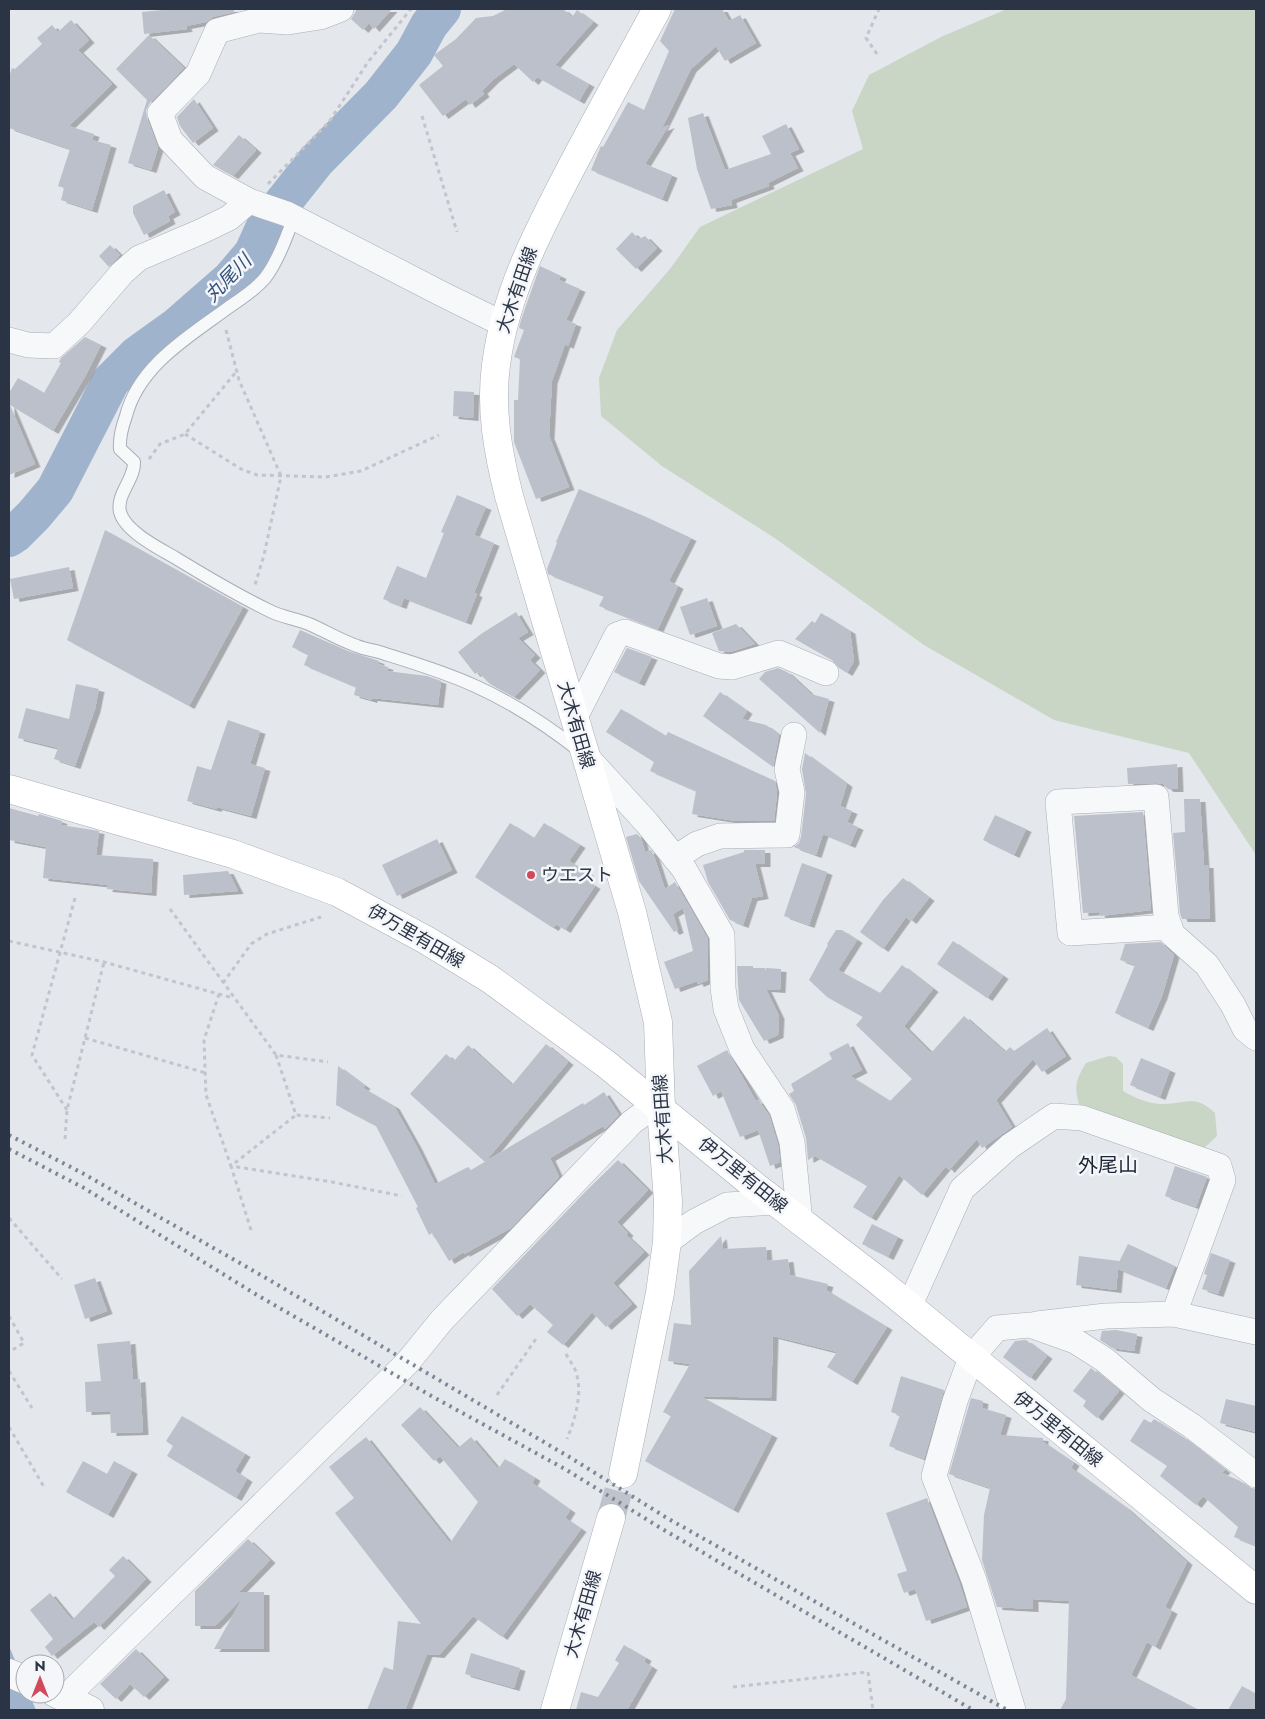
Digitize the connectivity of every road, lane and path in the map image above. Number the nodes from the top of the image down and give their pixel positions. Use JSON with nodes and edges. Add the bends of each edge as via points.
{"nodes":[{"id":1,"x":341,"y":9,"type":"edge"},
{"id":2,"x":411,"y":9,"type":"edge"},
{"id":3,"x":657,"y":9,"type":"edge"},
{"id":4,"x":879,"y":9,"type":"edge"},
{"id":5,"x":877,"y":54,"type":"dead end"},
{"id":6,"x":422,"y":116,"type":"dead end"},
{"id":7,"x":249,"y":201,"type":"junction"},
{"id":8,"x":290,"y":230,"type":"dead end"},
{"id":9,"x":457,"y":232,"type":"dead end"},
{"id":10,"x":222,"y":312,"type":"junction"},
{"id":11,"x":503,"y":324,"type":"junction"},
{"id":12,"x":9,"y":340,"type":"edge"},
{"id":13,"x":236,"y":372,"type":"junction"},
{"id":14,"x":185,"y":434,"type":"junction"},
{"id":15,"x":439,"y":435,"type":"dead end"},
{"id":16,"x":149,"y":459,"type":"dead end"},
{"id":17,"x":281,"y":476,"type":"junction"},
{"id":18,"x":253,"y":591,"type":"dead end"},
{"id":19,"x":826,"y":673,"type":"dead end"},
{"id":20,"x":574,"y":719,"type":"junction"},
{"id":21,"x":794,"y":735,"type":"dead end"},
{"id":22,"x":585,"y":755,"type":"junction"},
{"id":23,"x":9,"y":788,"type":"edge"},
{"id":24,"x":675,"y":858,"type":"junction"},
{"id":25,"x":75,"y":898,"type":"dead end"},
{"id":26,"x":170,"y":909,"type":"dead end"},
{"id":27,"x":321,"y":917,"type":"dead end"},
{"id":28,"x":1170,"y":927,"type":"junction"},
{"id":29,"x":9,"y":941,"type":"edge"},
{"id":30,"x":60,"y":952,"type":"junction"},
{"id":31,"x":104,"y":962,"type":"junction"},
{"id":32,"x":224,"y":983,"type":"junction"},
{"id":33,"x":219,"y":994,"type":"junction"},
{"id":34,"x":234,"y":998,"type":"junction"},
{"id":35,"x":85,"y":1038,"type":"junction"},
{"id":36,"x":1256,"y":1038,"type":"edge"},
{"id":37,"x":276,"y":1055,"type":"junction"},
{"id":38,"x":328,"y":1062,"type":"dead end"},
{"id":39,"x":206,"y":1073,"type":"junction"},
{"id":40,"x":661,"y":1109,"type":"junction"},
{"id":41,"x":67,"y":1110,"type":"junction"},
{"id":42,"x":296,"y":1116,"type":"junction"},
{"id":43,"x":330,"y":1118,"type":"dead end"},
{"id":44,"x":65,"y":1139,"type":"dead end"},
{"id":45,"x":231,"y":1166,"type":"junction"},
{"id":46,"x":402,"y":1196,"type":"dead end"},
{"id":47,"x":775,"y":1202,"type":"junction"},
{"id":48,"x":9,"y":1218,"type":"edge"},
{"id":49,"x":800,"y":1222,"type":"junction"},
{"id":50,"x":251,"y":1230,"type":"dead end"},
{"id":51,"x":667,"y":1242,"type":"junction"},
{"id":52,"x":62,"y":1280,"type":"dead end"},
{"id":53,"x":909,"y":1307,"type":"junction"},
{"id":54,"x":1174,"y":1314,"type":"junction"},
{"id":55,"x":9,"y":1316,"type":"edge"},
{"id":56,"x":1030,"y":1325,"type":"junction"},
{"id":57,"x":1256,"y":1332,"type":"edge"},
{"id":58,"x":538,"y":1336,"type":"dead end"},
{"id":59,"x":9,"y":1352,"type":"edge"},
{"id":60,"x":566,"y":1354,"type":"dead end"},
{"id":61,"x":971,"y":1358,"type":"junction"},
{"id":62,"x":9,"y":1371,"type":"edge"},
{"id":63,"x":497,"y":1395,"type":"dead end"},
{"id":64,"x":32,"y":1408,"type":"dead end"},
{"id":65,"x":9,"y":1427,"type":"edge"},
{"id":66,"x":567,"y":1439,"type":"dead end"},
{"id":67,"x":623,"y":1474,"type":"tunnel mouth"},
{"id":68,"x":1256,"y":1475,"type":"edge"},
{"id":69,"x":44,"y":1486,"type":"dead end"},
{"id":70,"x":611,"y":1518,"type":"tunnel mouth"},
{"id":71,"x":1256,"y":1590,"type":"edge"},
{"id":72,"x":733,"y":1687,"type":"dead end"},
{"id":73,"x":65,"y":1691,"type":"edge"},
{"id":74,"x":65,"y":1698,"type":"edge"},
{"id":75,"x":90,"y":1710,"type":"edge"},
{"id":76,"x":555,"y":1710,"type":"edge"},
{"id":77,"x":873,"y":1710,"type":"edge"},
{"id":78,"x":1014,"y":1710,"type":"edge"}],
"edges":[{"from":1,"to":7,"type":"street","via":[[320,17],[288,22],[259,20],[217,31],[198,74],[160,113],[170,140],[205,177]]},
{"from":2,"to":7,"type":"path","via":[[368,62],[329,122]]},
{"from":3,"to":11,"type":"main road","name":"大木有田線","via":[[534,240]]},
{"from":4,"to":5,"type":"path","via":[[866,38]]},
{"from":6,"to":9,"type":"path"},
{"from":7,"to":11,"type":"street","via":[[287,214]]},
{"from":7,"to":12,"type":"street","via":[[229,218],[139,258],[54,346]]},
{"from":8,"to":10,"type":"lane","via":[[264,278]]},
{"from":10,"to":13,"type":"path"},
{"from":10,"to":22,"type":"lane","via":[[172,350],[151,370],[130,399],[119,439],[120,449],[134,462],[120,505],[120,512],[129,526],[147,541],[270,611],[359,647],[474,686],[554,731]]},
{"from":11,"to":20,"type":"main road","name":"大木有田線","via":[[496,366],[494,410],[499,456]]},
{"from":13,"to":14,"type":"path"},
{"from":13,"to":17,"type":"path"},
{"from":14,"to":16,"type":"path","via":[[160,444]]},
{"from":14,"to":17,"type":"path","via":[[241,469],[257,475]]},
{"from":15,"to":17,"type":"path","via":[[361,471],[326,477]]},
{"from":17,"to":18,"type":"path"},
{"from":19,"to":20,"type":"street","via":[[778,653],[732,667],[719,666],[625,632],[616,636]]},
{"from":20,"to":22,"type":"main road","name":"大木有田線"},
{"from":21,"to":24,"type":"street","via":[[787,769],[792,792],[787,835],[720,836],[697,844]]},
{"from":22,"to":24,"type":"street","via":[[647,822]]},
{"from":22,"to":40,"type":"main road","name":"大木有田線","via":[[649,980],[658,1022]]},
{"from":23,"to":40,"type":"main road","name":"伊万里有田線","via":[[233,854],[337,892],[490,979],[606,1064]]},
{"from":24,"to":49,"type":"street","via":[[722,935],[726,1009],[742,1049],[782,1109],[792,1142]]},
{"from":25,"to":30,"type":"path"},
{"from":26,"to":32,"type":"path"},
{"from":27,"to":32,"type":"path","via":[[267,934],[251,944]]},
{"from":28,"to":28,"type":"street","via":[[1166,916],[1156,797],[1058,802],[1070,933]]},
{"from":28,"to":36,"type":"street","via":[[1172,934],[1207,965],[1245,1029]]},
{"from":29,"to":30,"type":"path"},
{"from":30,"to":31,"type":"path"},
{"from":30,"to":41,"type":"path","via":[[32,1054]]},
{"from":31,"to":33,"type":"path"},
{"from":31,"to":35,"type":"path"},
{"from":32,"to":34,"type":"path"},
{"from":33,"to":34,"type":"path"},
{"from":33,"to":39,"type":"path","via":[[204,1040]]},
{"from":34,"to":37,"type":"path"},
{"from":35,"to":39,"type":"path"},
{"from":35,"to":41,"type":"path"},
{"from":37,"to":38,"type":"path"},
{"from":37,"to":42,"type":"path"},
{"from":39,"to":45,"type":"path","via":[[206,1095]]},
{"from":40,"to":47,"type":"main road","name":"伊万里有田線"},
{"from":40,"to":51,"type":"main road","name":"大木有田線","via":[[668,1201]]},
{"from":40,"to":73,"type":"street","via":[[643,1114],[632,1122],[442,1320],[407,1362]]},
{"from":41,"to":44,"type":"path"},
{"from":42,"to":43,"type":"path"},
{"from":42,"to":45,"type":"path"},
{"from":45,"to":46,"type":"path"},
{"from":45,"to":50,"type":"path"},
{"from":47,"to":49,"type":"main road","name":"伊万里有田線"},
{"from":47,"to":51,"type":"street","via":[[727,1205],[694,1222]]},
{"from":48,"to":52,"type":"path"},
{"from":49,"to":53,"type":"main road","name":"伊万里有田線"},
{"from":51,"to":67,"type":"main road","name":"大木有田線","via":[[660,1293]]},
{"from":53,"to":54,"type":"street","via":[[962,1189],[1010,1146],[1054,1116],[1082,1118],[1219,1166],[1222,1180]]},
{"from":53,"to":61,"type":"main road","name":"伊万里有田線"},
{"from":54,"to":56,"type":"street","via":[[1106,1316]]},
{"from":54,"to":57,"type":"street"},
{"from":55,"to":59,"type":"path","via":[[24,1343]]},
{"from":56,"to":61,"type":"street","via":[[997,1328]]},
{"from":56,"to":68,"type":"street","via":[[1075,1341],[1105,1360],[1152,1400]]},
{"from":58,"to":63,"type":"path"},
{"from":60,"to":66,"type":"path","via":[[576,1371],[578,1387],[576,1410]]},
{"from":61,"to":71,"type":"main road","name":"伊万里有田線"},
{"from":61,"to":78,"type":"street","via":[[934,1476],[974,1580]]},
{"from":62,"to":64,"type":"path"},
{"from":65,"to":69,"type":"path"},
{"from":70,"to":76,"type":"main road","name":"大木有田線"},
{"from":72,"to":77,"type":"path","via":[[868,1672]]},
{"from":74,"to":75,"type":"street"}]}
